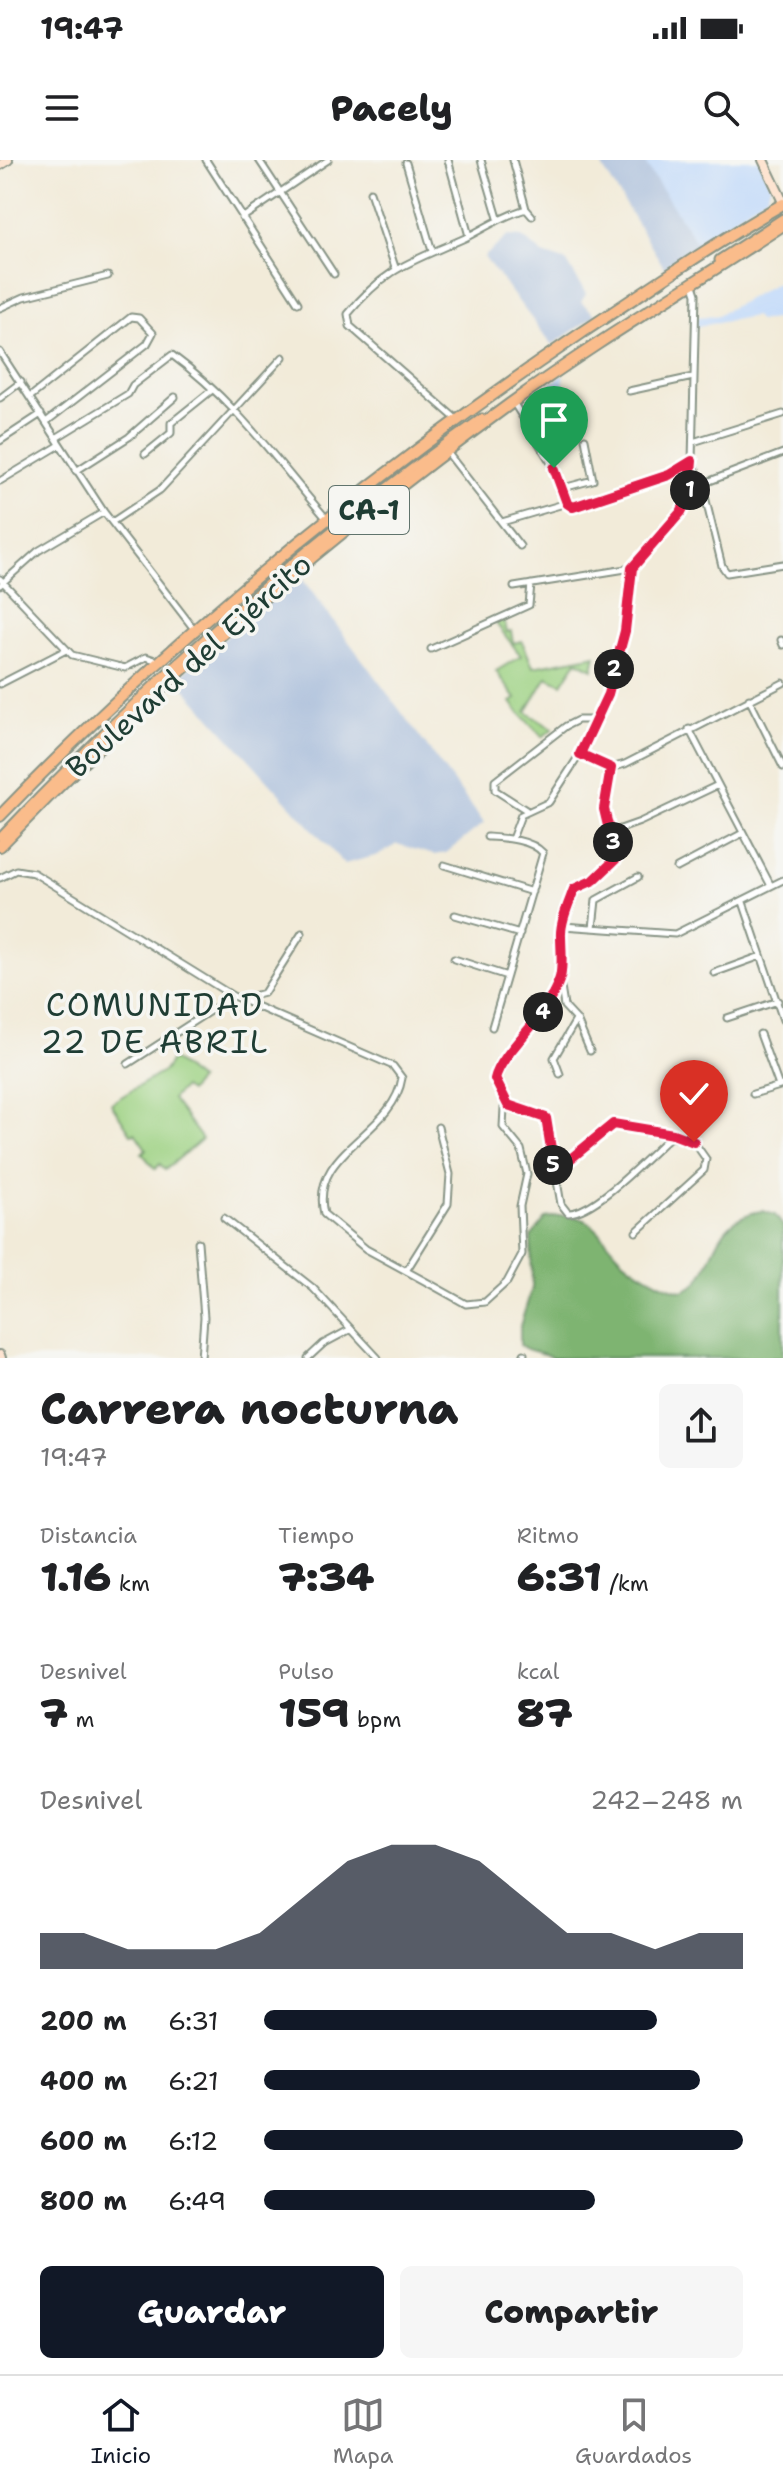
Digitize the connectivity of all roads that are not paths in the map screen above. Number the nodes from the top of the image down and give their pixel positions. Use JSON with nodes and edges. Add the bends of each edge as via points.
{"nodes":[{"id":1,"x":8,"y":160,"type":"edge"},
{"id":2,"x":206,"y":160,"type":"edge"},
{"id":3,"x":259,"y":160,"type":"edge"},
{"id":4,"x":328,"y":160,"type":"edge"},
{"id":5,"x":448,"y":160,"type":"edge"},
{"id":6,"x":481,"y":160,"type":"edge"},
{"id":7,"x":513,"y":160,"type":"edge"},
{"id":8,"x":763,"y":160,"type":"edge"},
{"id":9,"x":406,"y":163,"type":"dead end"},
{"id":10,"x":0,"y":165,"type":"edge"},
{"id":11,"x":280,"y":192,"type":"junction"},
{"id":12,"x":370,"y":192,"type":"dead end"},
{"id":13,"x":783,"y":203,"type":"edge"},
{"id":14,"x":526,"y":209,"type":"junction"},
{"id":15,"x":532,"y":216,"type":"dead end"},
{"id":16,"x":761,"y":216,"type":"junction"},
{"id":17,"x":242,"y":218,"type":"junction"},
{"id":18,"x":498,"y":218,"type":"junction"},
{"id":19,"x":783,"y":219,"type":"edge"},
{"id":20,"x":783,"y":225,"type":"edge"},
{"id":21,"x":469,"y":236,"type":"junction"},
{"id":22,"x":432,"y":251,"type":"junction"},
{"id":23,"x":395,"y":267,"type":"junction"},
{"id":24,"x":334,"y":274,"type":"dead end"},
{"id":25,"x":108,"y":276,"type":"dead end"},
{"id":26,"x":692,"y":284,"type":"junction"},
{"id":27,"x":298,"y":303,"type":"dead end"},
{"id":28,"x":0,"y":308,"type":"edge"},
{"id":29,"x":0,"y":352,"type":"edge"},
{"id":30,"x":283,"y":357,"type":"dead end"},
{"id":31,"x":693,"y":377,"type":"junction"},
{"id":32,"x":21,"y":382,"type":"junction"},
{"id":33,"x":212,"y":390,"type":"junction"},
{"id":34,"x":629,"y":391,"type":"dead end"},
{"id":35,"x":30,"y":397,"type":"junction"},
{"id":36,"x":175,"y":397,"type":"dead end"},
{"id":37,"x":0,"y":398,"type":"edge"},
{"id":38,"x":513,"y":402,"type":"junction"},
{"id":39,"x":236,"y":410,"type":"junction"},
{"id":40,"x":41,"y":414,"type":"junction"},
{"id":41,"x":783,"y":414,"type":"edge"},
{"id":42,"x":455,"y":418,"type":"junction"},
{"id":43,"x":46,"y":422,"type":"junction"},
{"id":44,"x":56,"y":438,"type":"junction"},
{"id":45,"x":585,"y":439,"type":"dead end"},
{"id":46,"x":0,"y":441,"type":"edge"},
{"id":47,"x":693,"y":442,"type":"junction"},
{"id":48,"x":60,"y":445,"type":"junction"},
{"id":49,"x":446,"y":451,"type":"junction"},
{"id":50,"x":783,"y":453,"type":"edge"},
{"id":51,"x":145,"y":454,"type":"dead end"},
{"id":52,"x":692,"y":464,"type":"junction"},
{"id":53,"x":76,"y":471,"type":"junction"},
{"id":54,"x":0,"y":481,"type":"edge"},
{"id":55,"x":702,"y":484,"type":"junction"},
{"id":56,"x":563,"y":488,"type":"junction"},
{"id":57,"x":567,"y":503,"type":"junction"},
{"id":58,"x":104,"y":512,"type":"junction"},
{"id":59,"x":326,"y":518,"type":"junction"},
{"id":60,"x":112,"y":522,"type":"junction"},
{"id":61,"x":502,"y":522,"type":"junction"},
{"id":62,"x":520,"y":546,"type":"dead end"},
{"id":63,"x":783,"y":564,"type":"edge"},
{"id":64,"x":632,"y":568,"type":"junction"},
{"id":65,"x":1,"y":582,"type":"edge"},
{"id":66,"x":531,"y":584,"type":"junction"},
{"id":67,"x":514,"y":587,"type":"dead end"},
{"id":68,"x":194,"y":629,"type":"junction"},
{"id":69,"x":431,"y":649,"type":"dead end"},
{"id":70,"x":66,"y":650,"type":"junction"},
{"id":71,"x":158,"y":662,"type":"junction"},
{"id":72,"x":783,"y":683,"type":"edge"},
{"id":73,"x":0,"y":684,"type":"edge"},
{"id":74,"x":749,"y":699,"type":"junction"},
{"id":75,"x":596,"y":720,"type":"junction"},
{"id":76,"x":689,"y":729,"type":"junction"},
{"id":77,"x":580,"y":754,"type":"junction"},
{"id":78,"x":783,"y":767,"type":"edge"},
{"id":79,"x":611,"y":768,"type":"junction"},
{"id":80,"x":718,"y":785,"type":"junction"},
{"id":81,"x":526,"y":810,"type":"junction"},
{"id":82,"x":1,"y":819,"type":"edge"},
{"id":83,"x":12,"y":827,"type":"junction"},
{"id":84,"x":609,"y":833,"type":"junction"},
{"id":85,"x":743,"y":833,"type":"junction"},
{"id":86,"x":487,"y":837,"type":"dead end"},
{"id":87,"x":0,"y":839,"type":"edge"},
{"id":88,"x":512,"y":839,"type":"junction"},
{"id":89,"x":0,"y":846,"type":"edge"},
{"id":90,"x":444,"y":865,"type":"dead end"},
{"id":91,"x":677,"y":868,"type":"dead end"},
{"id":92,"x":638,"y":877,"type":"dead end"},
{"id":93,"x":0,"y":878,"type":"edge"},
{"id":94,"x":783,"y":880,"type":"edge"},
{"id":95,"x":771,"y":886,"type":"junction"},
{"id":96,"x":532,"y":892,"type":"junction"},
{"id":97,"x":743,"y":902,"type":"junction"},
{"id":98,"x":455,"y":915,"type":"dead end"},
{"id":99,"x":563,"y":926,"type":"junction"},
{"id":100,"x":593,"y":928,"type":"junction"},
{"id":101,"x":302,"y":933,"type":"dead end"},
{"id":102,"x":520,"y":934,"type":"junction"},
{"id":103,"x":761,"y":956,"type":"junction"},
{"id":104,"x":454,"y":959,"type":"dead end"},
{"id":105,"x":714,"y":973,"type":"dead end"},
{"id":106,"x":507,"y":976,"type":"junction"},
{"id":107,"x":560,"y":981,"type":"junction"},
{"id":108,"x":233,"y":996,"type":"junction"},
{"id":109,"x":240,"y":999,"type":"junction"},
{"id":110,"x":778,"y":1001,"type":"junction"},
{"id":111,"x":782,"y":1009,"type":"edge"},
{"id":112,"x":727,"y":1018,"type":"dead end"},
{"id":113,"x":577,"y":1020,"type":"junction"},
{"id":114,"x":783,"y":1020,"type":"edge"},
{"id":115,"x":492,"y":1027,"type":"dead end"},
{"id":116,"x":760,"y":1034,"type":"dead end"},
{"id":117,"x":590,"y":1051,"type":"dead end"},
{"id":118,"x":128,"y":1064,"type":"dead end"},
{"id":119,"x":560,"y":1074,"type":"dead end"},
{"id":120,"x":781,"y":1086,"type":"edge"},
{"id":121,"x":753,"y":1094,"type":"dead end"},
{"id":122,"x":508,"y":1105,"type":"junction"},
{"id":123,"x":438,"y":1127,"type":"dead end"},
{"id":124,"x":673,"y":1134,"type":"junction"},
{"id":125,"x":554,"y":1167,"type":"junction"},
{"id":126,"x":224,"y":1218,"type":"dead end"},
{"id":127,"x":636,"y":1232,"type":"dead end"},
{"id":128,"x":198,"y":1242,"type":"dead end"},
{"id":129,"x":406,"y":1271,"type":"junction"},
{"id":130,"x":351,"y":1329,"type":"junction"},
{"id":131,"x":201,"y":1358,"type":"edge"},
{"id":132,"x":308,"y":1358,"type":"edge"},
{"id":133,"x":378,"y":1358,"type":"edge"}],
"edges":[{"from":1,"to":10,"type":"street"},
{"from":2,"to":17,"type":"street"},
{"from":3,"to":11,"type":"street"},
{"from":4,"to":11,"type":"street"},
{"from":5,"to":21,"type":"street"},
{"from":6,"to":18,"type":"street"},
{"from":7,"to":14,"type":"street"},
{"from":8,"to":13,"type":"street"},
{"from":9,"to":22,"type":"street"},
{"from":11,"to":17,"type":"street"},
{"from":11,"to":24,"type":"street"},
{"from":12,"to":23,"type":"street"},
{"from":13,"to":16,"type":"highway","name":"Boulevard del Ejército","number":"CA-1"},
{"from":14,"to":15,"type":"street"},
{"from":14,"to":18,"type":"street"},
{"from":16,"to":42,"type":"highway","name":"Boulevard del Ejército","number":"CA-1"},
{"from":16,"to":82,"type":"main road","via":[[496,394],[314,532],[165,660]]},
{"from":17,"to":27,"type":"street"},
{"from":18,"to":21,"type":"street"},
{"from":19,"to":83,"type":"main road","via":[[501,406],[338,528],[164,677]]},
{"from":20,"to":26,"type":"highway","name":"Boulevard del Ejército","number":"CA-1"},
{"from":21,"to":22,"type":"street"},
{"from":22,"to":23,"type":"street"},
{"from":23,"to":42,"type":"street","via":[[362,296],[347,321]]},
{"from":25,"to":28,"type":"street"},
{"from":26,"to":31,"type":"street"},
{"from":26,"to":38,"type":"highway","name":"Boulevard del Ejército","number":"CA-1"},
{"from":29,"to":32,"type":"street"},
{"from":30,"to":39,"type":"street"},
{"from":31,"to":34,"type":"street"},
{"from":31,"to":47,"type":"street"},
{"from":32,"to":35,"type":"street"},
{"from":32,"to":37,"type":"street"},
{"from":33,"to":39,"type":"street"},
{"from":33,"to":44,"type":"street","via":[[170,355],[128,394]]},
{"from":33,"to":51,"type":"street","via":[[171,423],[167,438]]},
{"from":35,"to":40,"type":"street"},
{"from":35,"to":43,"type":"street","via":[[131,317],[153,333],[147,344]]},
{"from":36,"to":53,"type":"street","via":[[129,437]]},
{"from":38,"to":49,"type":"highway","name":"Boulevard del Ejército","number":"CA-1"},
{"from":38,"to":56,"type":"street"},
{"from":39,"to":59,"type":"street"},
{"from":39,"to":60,"type":"street","via":[[160,490]]},
{"from":40,"to":43,"type":"street"},
{"from":40,"to":46,"type":"street"},
{"from":41,"to":47,"type":"street"},
{"from":42,"to":59,"type":"highway","name":"Boulevard del Ejército","number":"CA-1"},
{"from":43,"to":44,"type":"street"},
{"from":44,"to":48,"type":"street"},
{"from":45,"to":56,"type":"street","via":[[593,480]]},
{"from":47,"to":52,"type":"street"},
{"from":48,"to":53,"type":"street"},
{"from":48,"to":54,"type":"street"},
{"from":49,"to":61,"type":"street"},
{"from":49,"to":89,"type":"highway","name":"Boulevard del Ejército","number":"CA-1","via":[[225,628],[88,755]]},
{"from":50,"to":55,"type":"street"},
{"from":52,"to":55,"type":"street"},
{"from":52,"to":57,"type":"street","via":[[587,506]]},
{"from":52,"to":64,"type":"street","via":[[689,496],[681,512]]},
{"from":53,"to":58,"type":"street"},
{"from":55,"to":63,"type":"street","via":[[727,573]]},
{"from":56,"to":57,"type":"street"},
{"from":57,"to":61,"type":"street"},
{"from":58,"to":60,"type":"street"},
{"from":58,"to":65,"type":"street","via":[[38,551]]},
{"from":59,"to":68,"type":"highway","name":"Boulevard del Ejército","number":"CA-1"},
{"from":60,"to":68,"type":"street"},
{"from":61,"to":62,"type":"street"},
{"from":64,"to":66,"type":"street"},
{"from":64,"to":75,"type":"street","via":[[625,631]]},
{"from":65,"to":70,"type":"street"},
{"from":66,"to":67,"type":"street"},
{"from":66,"to":69,"type":"street","via":[[529,605]]},
{"from":68,"to":71,"type":"highway","name":"Boulevard del Ejército","number":"CA-1"},
{"from":70,"to":71,"type":"street","via":[[125,668],[146,657]]},
{"from":70,"to":73,"type":"street"},
{"from":71,"to":82,"type":"highway","name":"Boulevard del Ejército","number":"CA-1"},
{"from":72,"to":74,"type":"street"},
{"from":74,"to":76,"type":"street"},
{"from":74,"to":78,"type":"street"},
{"from":75,"to":77,"type":"street"},
{"from":75,"to":81,"type":"street","via":[[566,726],[495,781],[495,790]]},
{"from":76,"to":79,"type":"street"},
{"from":76,"to":80,"type":"street"},
{"from":77,"to":79,"type":"street"},
{"from":77,"to":81,"type":"street","via":[[549,802]]},
{"from":79,"to":84,"type":"street","via":[[604,809]]},
{"from":80,"to":84,"type":"street"},
{"from":80,"to":85,"type":"street"},
{"from":81,"to":88,"type":"street"},
{"from":82,"to":83,"type":"main road","via":[[3,827]]},
{"from":83,"to":87,"type":"main road"},
{"from":84,"to":99,"type":"street","via":[[616,859],[594,880],[574,889]]},
{"from":85,"to":91,"type":"street"},
{"from":85,"to":95,"type":"street"},
{"from":86,"to":88,"type":"street"},
{"from":88,"to":96,"type":"street","via":[[543,853]]},
{"from":90,"to":96,"type":"street"},
{"from":92,"to":100,"type":"street","via":[[596,900]]},
{"from":93,"to":108,"type":"street","via":[[16,870],[34,873]]},
{"from":94,"to":95,"type":"street"},
{"from":95,"to":97,"type":"street"},
{"from":96,"to":102,"type":"street"},
{"from":97,"to":100,"type":"street","via":[[675,934]]},
{"from":97,"to":103,"type":"street"},
{"from":98,"to":102,"type":"street"},
{"from":99,"to":100,"type":"street"},
{"from":99,"to":107,"type":"street"},
{"from":101,"to":109,"type":"street","via":[[264,993]]},
{"from":102,"to":106,"type":"street"},
{"from":103,"to":105,"type":"street"},
{"from":103,"to":110,"type":"street"},
{"from":104,"to":106,"type":"street"},
{"from":106,"to":115,"type":"street"},
{"from":107,"to":113,"type":"street","via":[[564,1006]]},
{"from":107,"to":122,"type":"street","via":[[496,1074]]},
{"from":108,"to":109,"type":"street"},
{"from":108,"to":118,"type":"street"},
{"from":109,"to":129,"type":"street","via":[[399,1072],[400,1089],[389,1110],[328,1171],[323,1208],[340,1230]]},
{"from":110,"to":111,"type":"street"},
{"from":110,"to":112,"type":"street"},
{"from":111,"to":114,"type":"street"},
{"from":113,"to":117,"type":"street"},
{"from":113,"to":119,"type":"street","via":[[554,1058]]},
{"from":116,"to":120,"type":"street"},
{"from":120,"to":121,"type":"street"},
{"from":122,"to":125,"type":"street","via":[[546,1118]]},
{"from":122,"to":129,"type":"street","via":[[503,1127],[521,1149],[527,1174],[520,1206],[522,1254],[516,1270],[496,1294],[476,1305]]},
{"from":123,"to":129,"type":"street","via":[[450,1174],[448,1204]]},
{"from":124,"to":125,"type":"street","via":[[613,1124]]},
{"from":124,"to":125,"type":"street","via":[[580,1212],[563,1209]]},
{"from":124,"to":127,"type":"street","via":[[701,1149],[704,1170]]},
{"from":126,"to":130,"type":"street","via":[[302,1279]]},
{"from":128,"to":131,"type":"street","via":[[204,1317]]},
{"from":130,"to":132,"type":"street"},
{"from":130,"to":133,"type":"street"}]}
